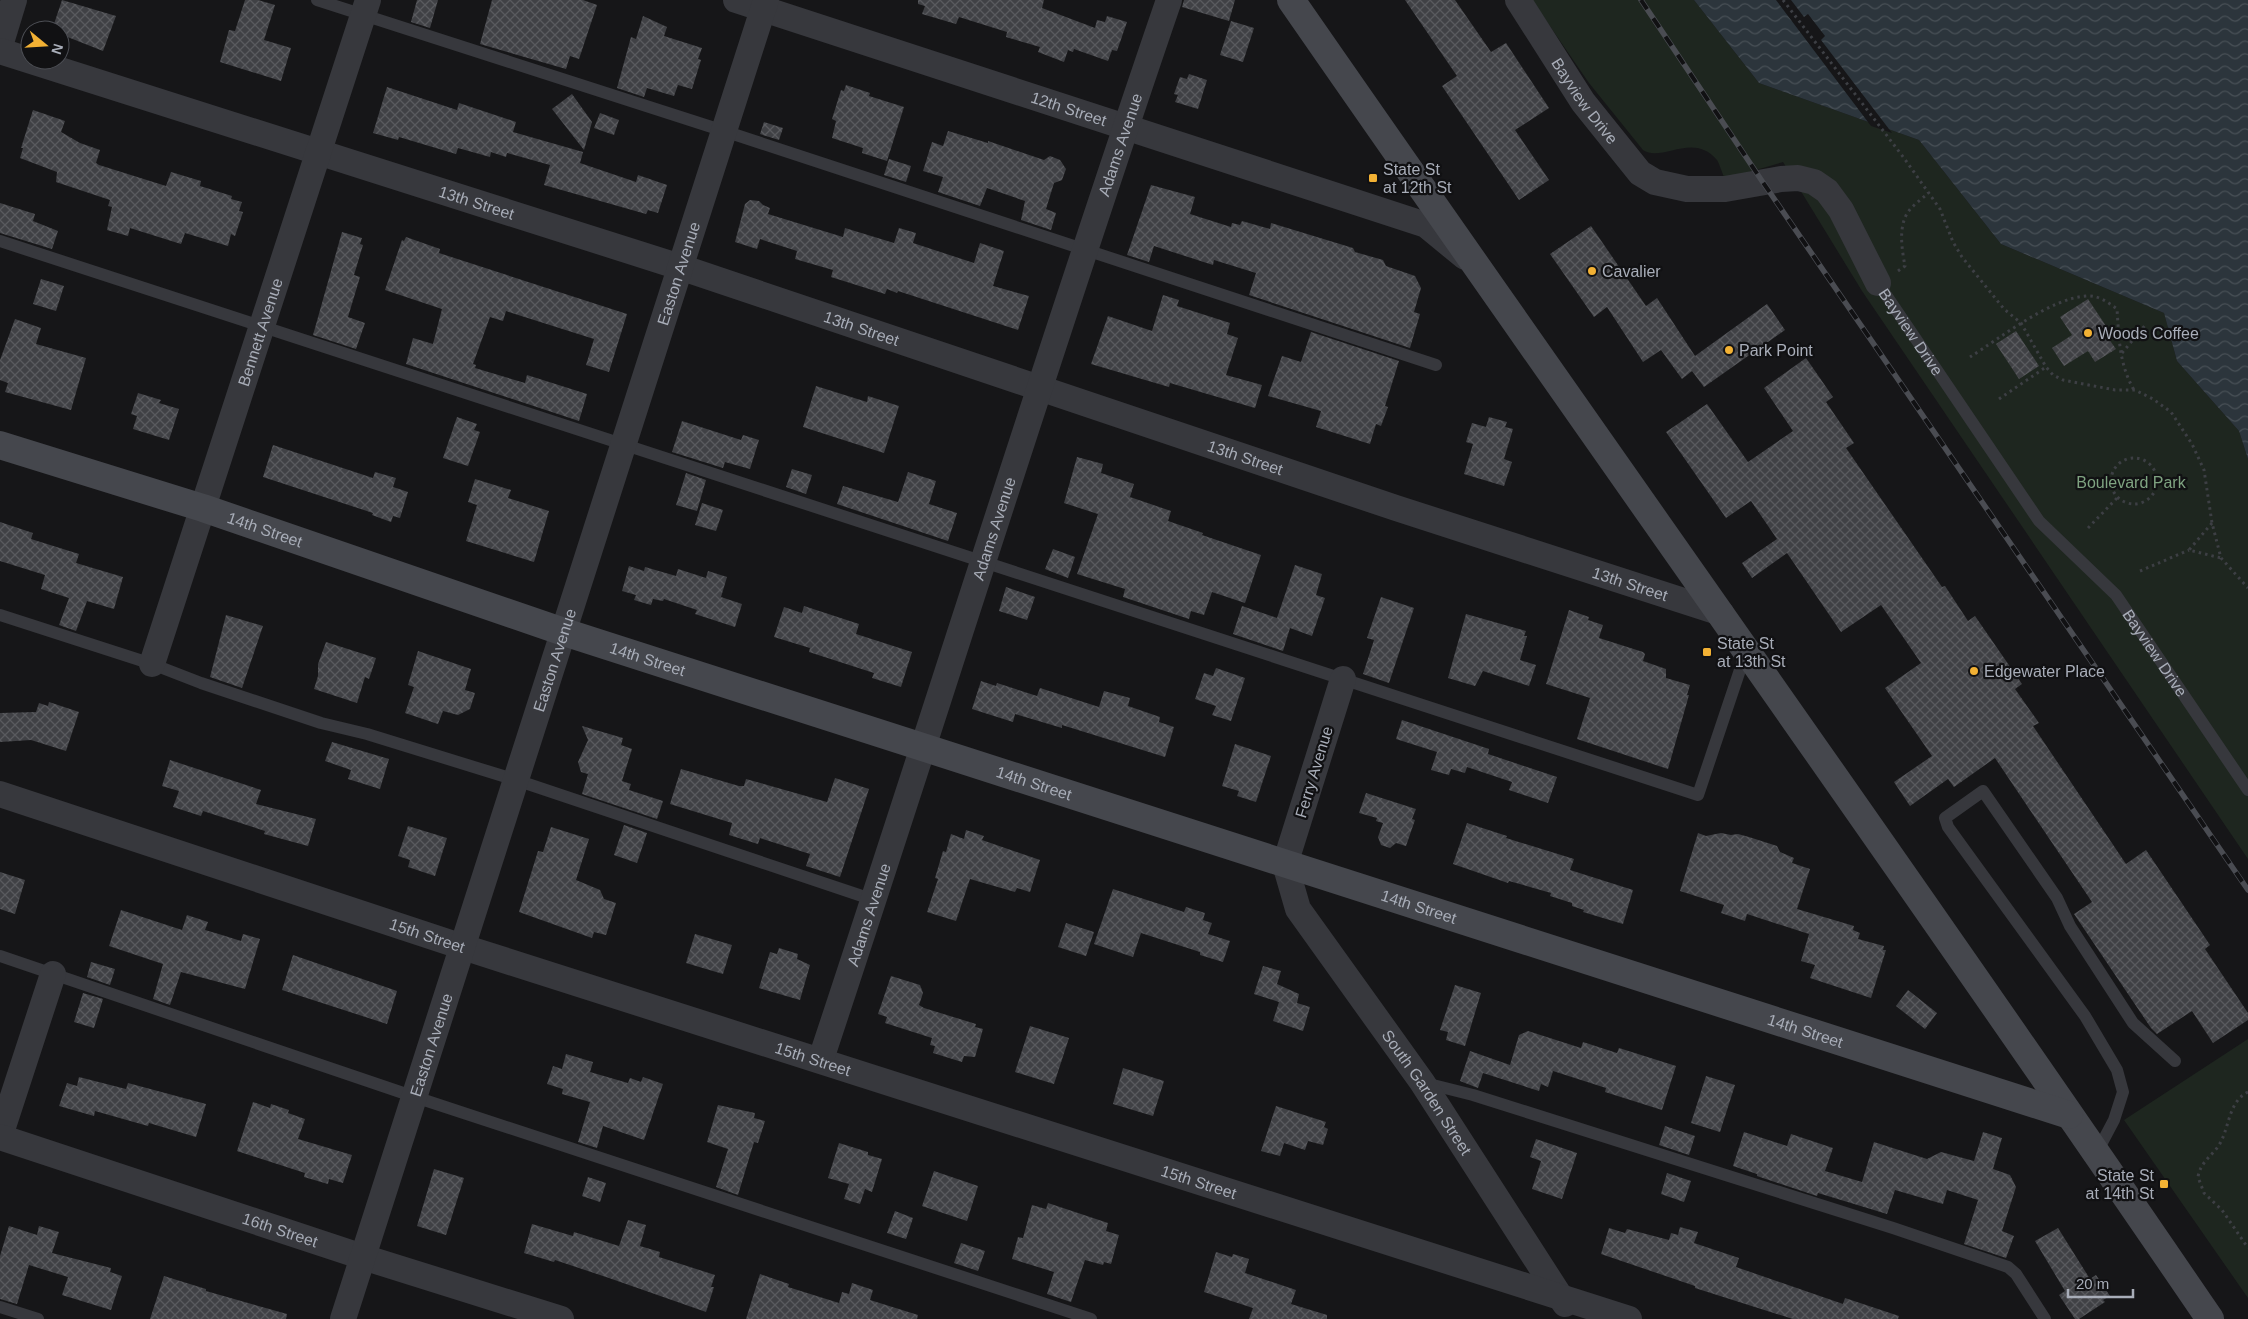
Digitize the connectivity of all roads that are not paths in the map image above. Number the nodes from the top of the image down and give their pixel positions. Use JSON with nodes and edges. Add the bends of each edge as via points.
{"nodes":[{"id":1,"x":14,"y":0,"type":"edge"},
{"id":2,"x":317,"y":0,"type":"edge"},
{"id":3,"x":736,"y":0,"type":"edge"},
{"id":4,"x":1169,"y":0,"type":"edge"},
{"id":5,"x":1291,"y":0,"type":"edge"},
{"id":6,"x":1518,"y":0,"type":"edge"},
{"id":7,"x":765,"y":4,"type":"edge"},
{"id":8,"x":366,"y":7,"type":"edge"},
{"id":9,"x":0,"y":46,"type":"edge"},
{"id":10,"x":0,"y":51,"type":"edge"},
{"id":11,"x":1126,"y":125,"type":"junction"},
{"id":12,"x":724,"y":130,"type":"junction"},
{"id":13,"x":319,"y":152,"type":"junction"},
{"id":14,"x":0,"y":241,"type":"edge"},
{"id":15,"x":1083,"y":251,"type":"junction"},
{"id":16,"x":1475,"y":265,"type":"junction"},
{"id":17,"x":680,"y":267,"type":"junction"},
{"id":18,"x":1878,"y":284,"type":"joint"},
{"id":19,"x":262,"y":326,"type":"junction"},
{"id":20,"x":1436,"y":365,"type":"dead end"},
{"id":21,"x":1040,"y":389,"type":"junction"},
{"id":22,"x":624,"y":444,"type":"junction"},
{"id":23,"x":0,"y":445,"type":"edge"},
{"id":24,"x":203,"y":508,"type":"junction"},
{"id":25,"x":984,"y":562,"type":"junction"},
{"id":26,"x":1721,"y":613,"type":"junction"},
{"id":27,"x":0,"y":615,"type":"edge"},
{"id":28,"x":564,"y":632,"type":"junction"},
{"id":29,"x":1747,"y":650,"type":"junction"},
{"id":30,"x":152,"y":664,"type":"junction"},
{"id":31,"x":1343,"y":679,"type":"junction"},
{"id":32,"x":924,"y":747,"type":"junction"},
{"id":33,"x":516,"y":780,"type":"junction"},
{"id":34,"x":2248,"y":790,"type":"edge"},
{"id":35,"x":0,"y":794,"type":"edge"},
{"id":36,"x":1284,"y":864,"type":"junction"},
{"id":37,"x":874,"y":900,"type":"junction"},
{"id":38,"x":463,"y":946,"type":"junction"},
{"id":39,"x":0,"y":956,"type":"edge"},
{"id":40,"x":53,"y":974,"type":"junction"},
{"id":41,"x":820,"y":1059,"type":"junction"},
{"id":42,"x":2175,"y":1061,"type":"dead end"},
{"id":43,"x":1422,"y":1082,"type":"junction"},
{"id":44,"x":415,"y":1097,"type":"junction"},
{"id":45,"x":2070,"y":1115,"type":"junction"},
{"id":46,"x":0,"y":1137,"type":"edge"},
{"id":47,"x":2096,"y":1154,"type":"junction"},
{"id":48,"x":363,"y":1257,"type":"junction"},
{"id":49,"x":0,"y":1307,"type":"edge"},
{"id":50,"x":1568,"y":1309,"type":"edge"},
{"id":51,"x":38,"y":1319,"type":"edge"},
{"id":52,"x":343,"y":1319,"type":"edge"},
{"id":53,"x":561,"y":1319,"type":"edge"},
{"id":54,"x":1092,"y":1319,"type":"edge"},
{"id":55,"x":1629,"y":1319,"type":"edge"},
{"id":56,"x":2045,"y":1319,"type":"edge"},
{"id":57,"x":2210,"y":1319,"type":"edge"}],
"edges":[{"from":1,"to":9,"type":"street"},
{"from":2,"to":8,"type":"lane"},
{"from":3,"to":7,"type":"street","name":"12th Street"},
{"from":4,"to":11,"type":"street","name":"Adams Avenue"},
{"from":5,"to":16,"type":"street"},
{"from":6,"to":18,"type":"street","name":"Bayview Drive","via":[[1583,102],[1640,173],[1655,182],[1687,189],[1725,189],[1798,178],[1814,182],[1841,210]]},
{"from":7,"to":11,"type":"street","name":"12th Street"},
{"from":7,"to":12,"type":"street","name":"Easton Avenue"},
{"from":8,"to":12,"type":"lane"},
{"from":8,"to":13,"type":"street","name":"Bennett Avenue"},
{"from":10,"to":13,"type":"street","name":"13th Street"},
{"from":11,"to":15,"type":"street","name":"Adams Avenue"},
{"from":11,"to":16,"type":"street","name":"12th Street","via":[[1426,225]]},
{"from":12,"to":15,"type":"lane"},
{"from":12,"to":17,"type":"street","name":"Easton Avenue"},
{"from":13,"to":17,"type":"street","name":"13th Street"},
{"from":13,"to":19,"type":"street","name":"Bennett Avenue"},
{"from":14,"to":19,"type":"lane"},
{"from":15,"to":20,"type":"lane"},
{"from":15,"to":21,"type":"street","name":"Adams Avenue"},
{"from":16,"to":26,"type":"street"},
{"from":17,"to":21,"type":"street","name":"13th Street"},
{"from":17,"to":22,"type":"street","name":"Easton Avenue"},
{"from":18,"to":34,"type":"lane","name":"Bayview Drive","via":[[2039,521],[2116,595]]},
{"from":19,"to":22,"type":"lane"},
{"from":19,"to":24,"type":"street","name":"Bennett Avenue"},
{"from":21,"to":25,"type":"street","name":"Adams Avenue"},
{"from":21,"to":26,"type":"street","name":"13th Street"},
{"from":22,"to":25,"type":"lane"},
{"from":22,"to":28,"type":"street","name":"Easton Avenue"},
{"from":23,"to":24,"type":"street","name":"14th Street"},
{"from":24,"to":28,"type":"street","name":"14th Street"},
{"from":24,"to":30,"type":"street","name":"Bennett Avenue"},
{"from":25,"to":31,"type":"lane"},
{"from":25,"to":32,"type":"street","name":"Adams Avenue"},
{"from":26,"to":29,"type":"street"},
{"from":27,"to":30,"type":"lane"},
{"from":28,"to":32,"type":"street","name":"14th Street"},
{"from":28,"to":33,"type":"street","name":"Easton Avenue"},
{"from":29,"to":31,"type":"lane","via":[[1698,795]]},
{"from":29,"to":45,"type":"street"},
{"from":30,"to":33,"type":"lane","via":[[321,723]]},
{"from":31,"to":36,"type":"street","name":"Ferry Avenue"},
{"from":32,"to":36,"type":"street","name":"14th Street"},
{"from":32,"to":37,"type":"street","name":"Adams Avenue"},
{"from":33,"to":37,"type":"lane"},
{"from":33,"to":38,"type":"street","name":"Easton Avenue"},
{"from":35,"to":38,"type":"street","name":"15th Street"},
{"from":36,"to":43,"type":"street","name":"South Garden Street","via":[[1298,909]]},
{"from":36,"to":45,"type":"street","name":"14th Street"},
{"from":37,"to":41,"type":"street","name":"Adams Avenue"},
{"from":38,"to":41,"type":"street","name":"15th Street"},
{"from":38,"to":44,"type":"street","name":"Easton Avenue"},
{"from":39,"to":40,"type":"lane"},
{"from":40,"to":44,"type":"lane"},
{"from":40,"to":46,"type":"street"},
{"from":41,"to":50,"type":"street","name":"15th Street"},
{"from":42,"to":47,"type":"lane","via":[[2133,1023],[2070,926],[2057,898],[1983,791],[1946,818],[1948,827],[2085,1016],[2117,1070],[2123,1092],[2114,1120]]},
{"from":43,"to":50,"type":"street","name":"South Garden Street"},
{"from":43,"to":56,"type":"lane","via":[[1482,1098],[2008,1267]]},
{"from":44,"to":48,"type":"street","name":"Easton Avenue"},
{"from":44,"to":54,"type":"lane"},
{"from":45,"to":47,"type":"street"},
{"from":46,"to":48,"type":"street","name":"16th Street"},
{"from":47,"to":57,"type":"street"},
{"from":48,"to":52,"type":"street","name":"Easton Avenue"},
{"from":48,"to":53,"type":"street","name":"16th Street"},
{"from":49,"to":51,"type":"lane"},
{"from":50,"to":55,"type":"street","name":"15th Street"}]}
